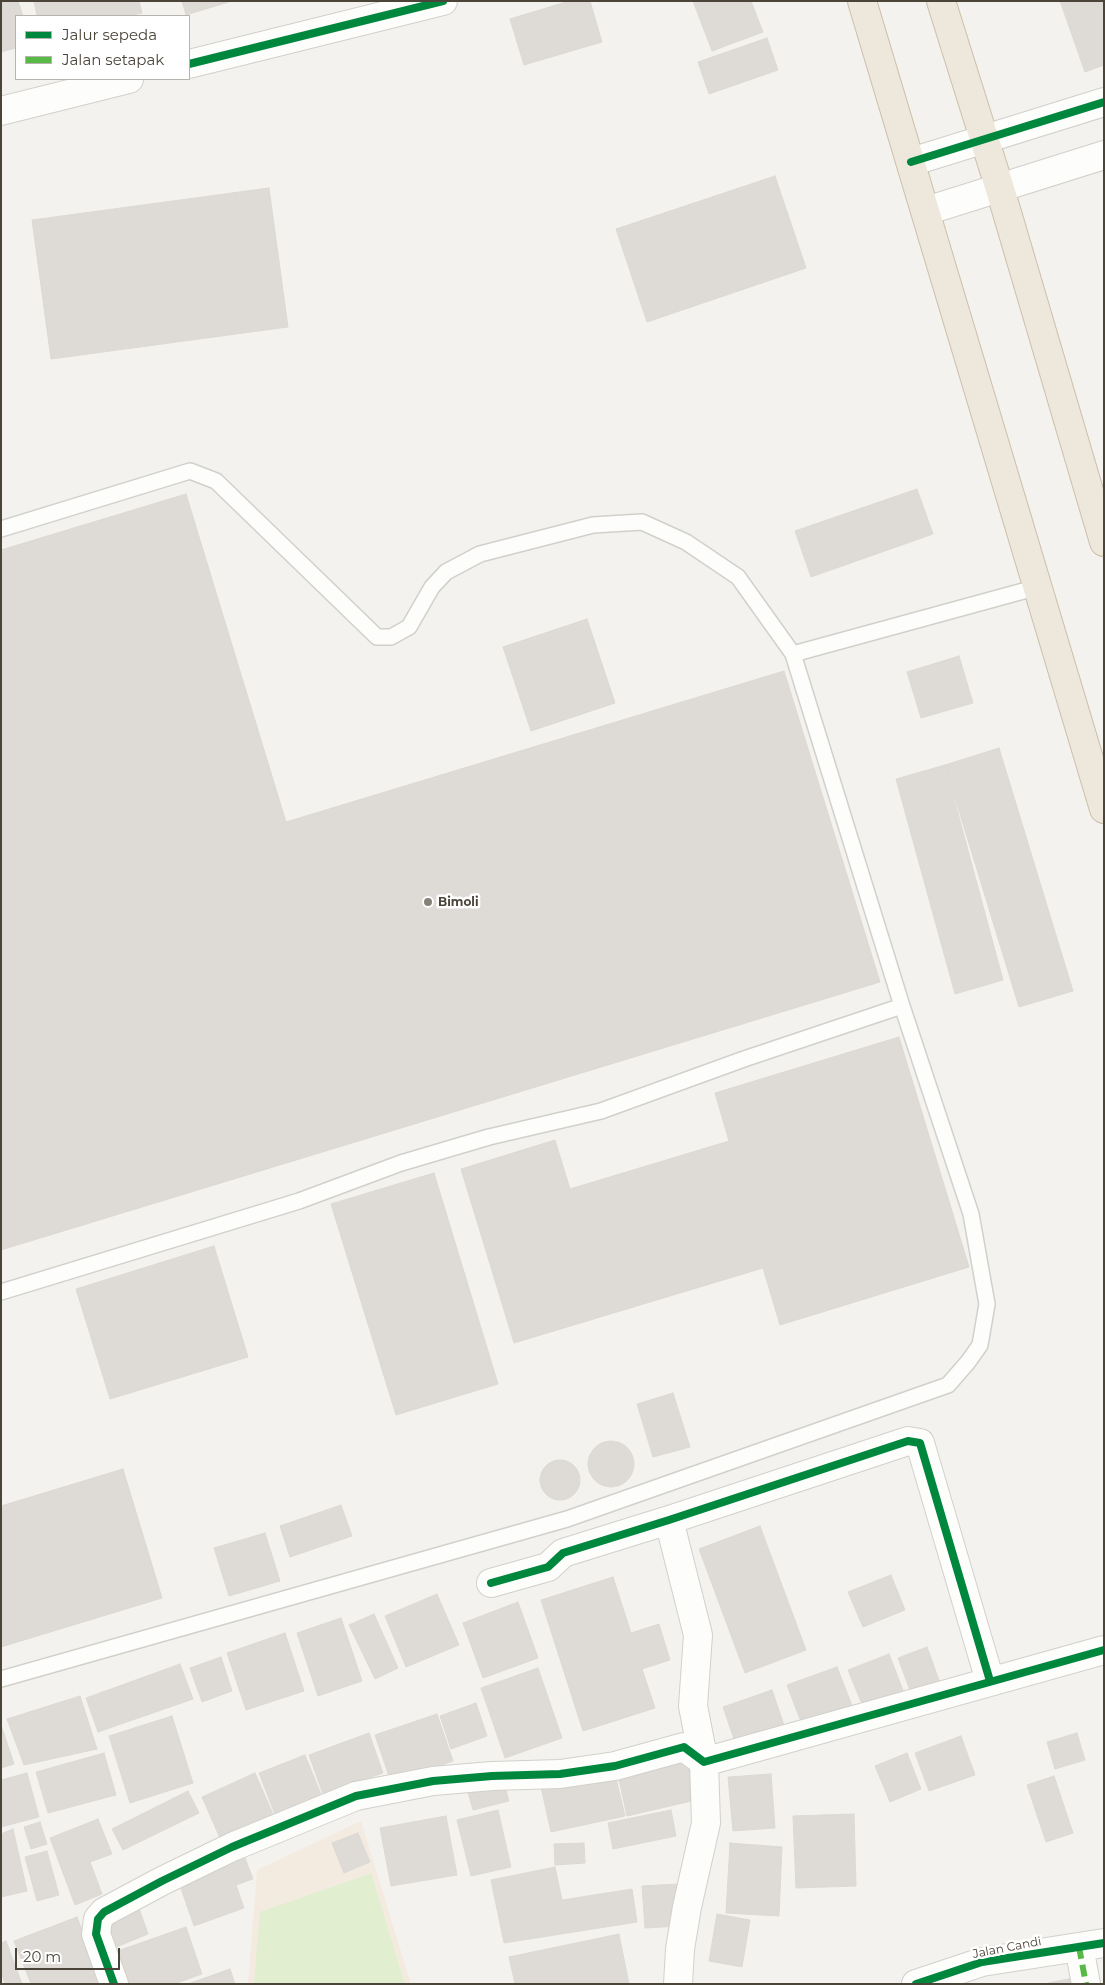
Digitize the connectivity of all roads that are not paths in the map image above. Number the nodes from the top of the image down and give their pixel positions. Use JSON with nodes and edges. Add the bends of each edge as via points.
{"nodes":[{"id":1,"x":444,"y":1,"type":"edge"},
{"id":2,"x":862,"y":1,"type":"edge"},
{"id":3,"x":941,"y":1,"type":"edge"},
{"id":4,"x":190,"y":64,"type":"edge"},
{"id":5,"x":125,"y":80,"type":"edge"},
{"id":6,"x":1104,"y":102,"type":"edge"},
{"id":7,"x":1,"y":111,"type":"edge"},
{"id":8,"x":984,"y":139,"type":"junction"},
{"id":9,"x":1104,"y":155,"type":"edge"},
{"id":10,"x":911,"y":162,"type":"junction"},
{"id":11,"x":1000,"y":189,"type":"junction"},
{"id":12,"x":926,"y":211,"type":"junction"},
{"id":13,"x":1,"y":529,"type":"edge"},
{"id":14,"x":1104,"y":542,"type":"edge"},
{"id":15,"x":1038,"y":587,"type":"junction"},
{"id":16,"x":793,"y":654,"type":"junction"},
{"id":17,"x":1104,"y":809,"type":"edge"},
{"id":18,"x":902,"y":1006,"type":"junction"},
{"id":19,"x":1,"y":1292,"type":"edge"},
{"id":20,"x":669,"y":1520,"type":"junction"},
{"id":21,"x":491,"y":1583,"type":"dead end"},
{"id":22,"x":1104,"y":1650,"type":"edge"},
{"id":23,"x":1,"y":1679,"type":"edge"},
{"id":24,"x":990,"y":1681,"type":"junction"},
{"id":25,"x":704,"y":1762,"type":"junction"},
{"id":26,"x":1091,"y":1945,"type":"edge"},
{"id":27,"x":114,"y":1984,"type":"edge"},
{"id":28,"x":678,"y":1984,"type":"edge"},
{"id":29,"x":916,"y":1984,"type":"edge"},
{"id":30,"x":1086,"y":1984,"type":"edge"}],
"edges":[{"from":1,"to":4,"type":"street"},
{"from":2,"to":10,"type":"highway"},
{"from":3,"to":8,"type":"highway"},
{"from":5,"to":7,"type":"street"},
{"from":6,"to":8,"type":"street"},
{"from":8,"to":10,"type":"street"},
{"from":8,"to":11,"type":"highway"},
{"from":9,"to":11,"type":"street"},
{"from":10,"to":12,"type":"highway"},
{"from":11,"to":12,"type":"street"},
{"from":11,"to":14,"type":"highway"},
{"from":12,"to":15,"type":"highway"},
{"from":13,"to":16,"type":"lane","via":[[190,471],[216,481],[377,637],[391,637],[409,627],[432,587],[446,572],[480,554],[593,525],[642,522],[686,542],[738,577]]},
{"from":15,"to":16,"type":"lane"},
{"from":15,"to":17,"type":"highway"},
{"from":16,"to":18,"type":"lane"},
{"from":18,"to":19,"type":"lane","via":[[601,1111],[489,1137],[401,1163],[299,1201]]},
{"from":18,"to":23,"type":"lane","via":[[971,1214],[987,1304],[980,1345],[948,1385],[567,1519]]},
{"from":20,"to":21,"type":"street","via":[[563,1553],[548,1567]]},
{"from":20,"to":24,"type":"street","via":[[908,1441],[920,1443]]},
{"from":20,"to":25,"type":"street","via":[[698,1635],[694,1706]]},
{"from":22,"to":24,"type":"street"},
{"from":24,"to":25,"type":"street"},
{"from":25,"to":27,"type":"street","via":[[684,1747],[615,1766],[560,1774],[433,1781],[356,1796],[232,1847],[104,1912],[98,1919],[96,1934]]},
{"from":25,"to":28,"type":"street","via":[[706,1823],[680,1949]]},
{"from":26,"to":29,"type":"street","name":"Jalan Candi","via":[[982,1962]]},
{"from":26,"to":30,"type":"street"}]}
